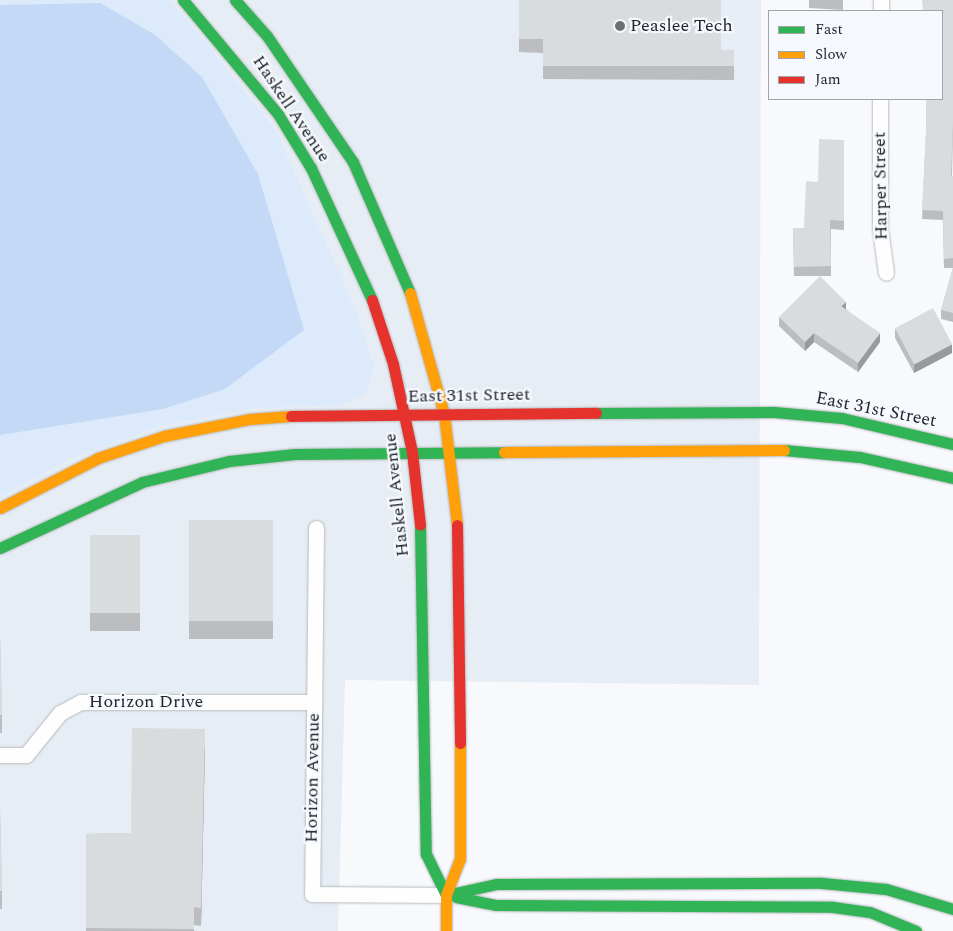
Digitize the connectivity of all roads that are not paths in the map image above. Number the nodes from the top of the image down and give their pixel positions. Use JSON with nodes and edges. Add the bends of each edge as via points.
{"nodes":[{"id":1,"x":183,"y":0,"type":"edge"},
{"id":2,"x":235,"y":0,"type":"edge"},
{"id":3,"x":880,"y":100,"type":"edge"},
{"id":4,"x":886,"y":274,"type":"dead end"},
{"id":5,"x":406,"y":414,"type":"junction"},
{"id":6,"x":444,"y":414,"type":"junction"},
{"id":7,"x":953,"y":444,"type":"edge"},
{"id":8,"x":412,"y":452,"type":"junction"},
{"id":9,"x":452,"y":452,"type":"junction"},
{"id":10,"x":953,"y":478,"type":"edge"},
{"id":11,"x":0,"y":508,"type":"edge"},
{"id":12,"x":316,"y":528,"type":"dead end"},
{"id":13,"x":0,"y":548,"type":"edge"},
{"id":14,"x":314,"y":702,"type":"junction"},
{"id":15,"x":0,"y":754,"type":"edge"},
{"id":16,"x":446,"y":895,"type":"junction"},
{"id":17,"x":953,"y":909,"type":"edge"},
{"id":18,"x":446,"y":931,"type":"edge"},
{"id":19,"x":916,"y":931,"type":"edge"}],
"edges":[{"from":1,"to":5,"type":"main road","name":"Haskell Avenue","via":[[278,114],[328,199],[378,314]]},
{"from":2,"to":6,"type":"main road","name":"Haskell Avenue","via":[[278,51],[356,170],[406,277]]},
{"from":3,"to":4,"type":"street","name":"Harper Street","via":[[880,229]]},
{"from":5,"to":6,"type":"main road","name":"East 31st Street"},
{"from":5,"to":8,"type":"main road","name":"Haskell Avenue"},
{"from":5,"to":11,"type":"main road","name":"East 31st Street","via":[[259,419],[182,432],[98,458]]},
{"from":6,"to":7,"type":"main road","name":"East 31st Street","via":[[774,412],[842,418]]},
{"from":6,"to":9,"type":"main road","name":"Haskell Avenue"},
{"from":8,"to":9,"type":"main road"},
{"from":8,"to":13,"type":"main road","via":[[295,454],[196,468],[112,494]]},
{"from":8,"to":16,"type":"main road","name":"Haskell Avenue","via":[[422,548],[426,854]]},
{"from":9,"to":10,"type":"main road","via":[[797,450],[860,457]]},
{"from":9,"to":16,"type":"main road","name":"Haskell Avenue","via":[[461,558],[460,859]]},
{"from":12,"to":14,"type":"street","name":"Horizon Avenue"},
{"from":14,"to":15,"type":"street","name":"Horizon Drive","via":[[81,702],[60,713],[26,754]]},
{"from":14,"to":16,"type":"street","name":"Horizon Avenue","via":[[312,894]]},
{"from":16,"to":17,"type":"main road","via":[[496,884],[822,883],[886,890]]},
{"from":16,"to":18,"type":"main road","name":"Haskell Avenue"},
{"from":16,"to":19,"type":"main road","via":[[496,906],[833,907],[870,912]]}]}
